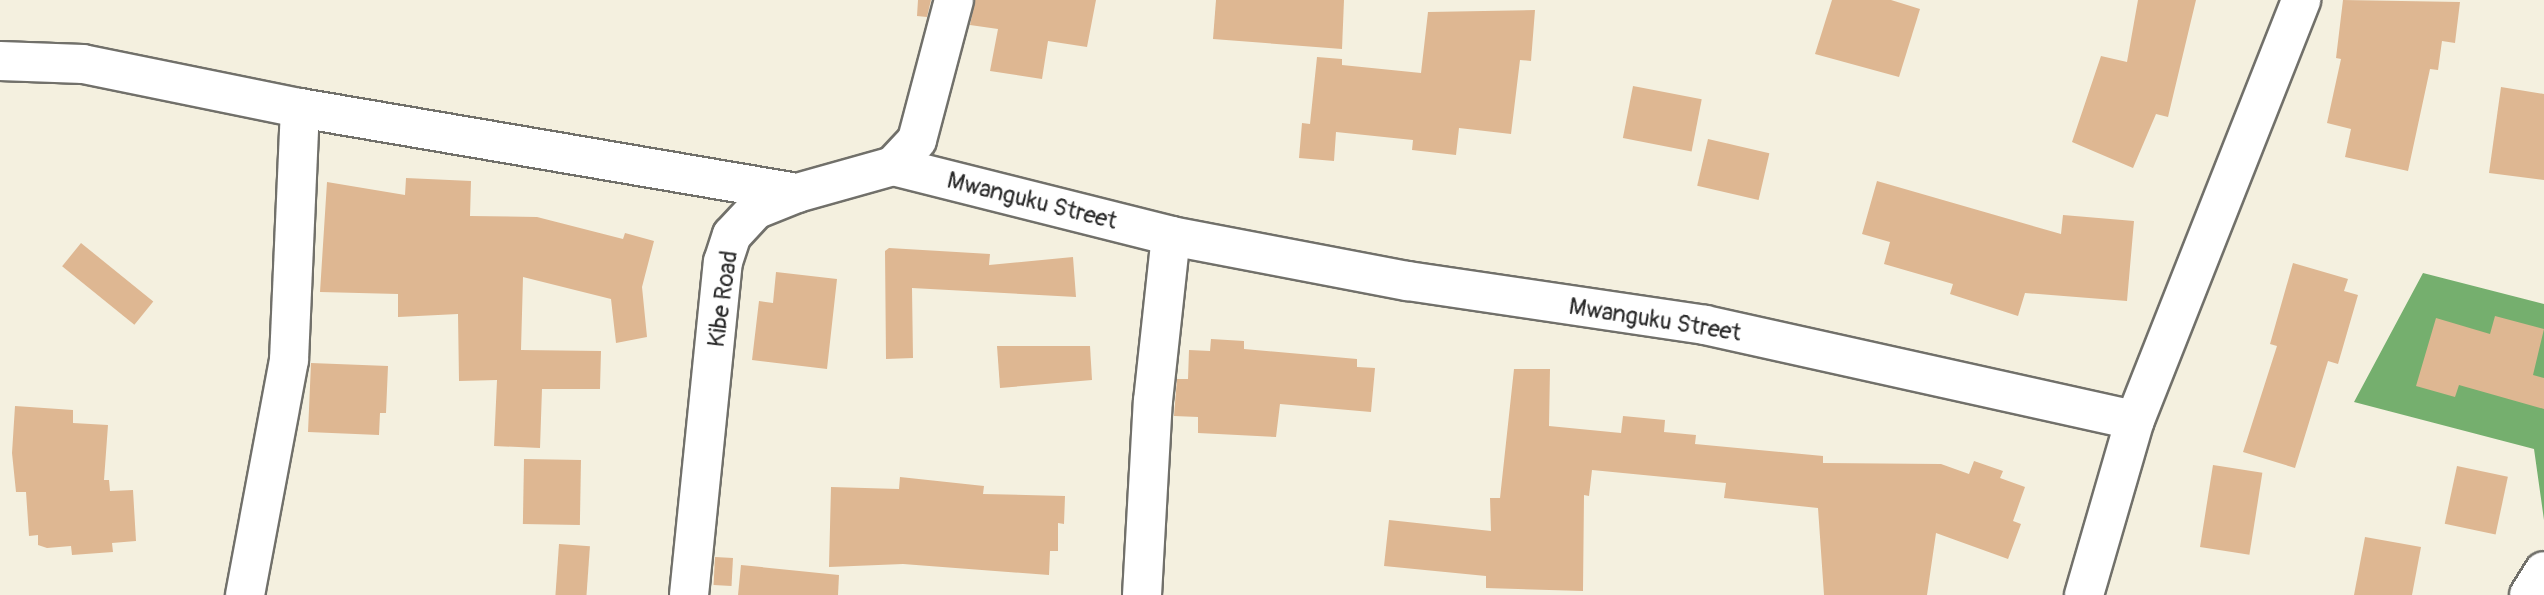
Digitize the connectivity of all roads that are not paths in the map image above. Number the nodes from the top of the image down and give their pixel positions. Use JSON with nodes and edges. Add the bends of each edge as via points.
{"nodes":[{"id":1,"x":954,"y":0,"type":"edge"},
{"id":2,"x":2301,"y":0,"type":"edge"},
{"id":3,"x":0,"y":61,"type":"edge"},
{"id":4,"x":300,"y":108,"type":"junction"},
{"id":5,"x":893,"y":166,"type":"junction"},
{"id":6,"x":797,"y":193,"type":"junction"},
{"id":7,"x":1171,"y":236,"type":"junction"},
{"id":8,"x":2135,"y":421,"type":"junction"},
{"id":9,"x":2544,"y":571,"type":"edge"},
{"id":10,"x":245,"y":595,"type":"edge"},
{"id":11,"x":689,"y":595,"type":"edge"},
{"id":12,"x":1142,"y":595,"type":"edge"},
{"id":13,"x":2084,"y":595,"type":"edge"},
{"id":14,"x":2529,"y":595,"type":"edge"}],
"edges":[{"from":1,"to":5,"type":"street","via":[[917,140]]},
{"from":2,"to":8,"type":"street"},
{"from":3,"to":4,"type":"street","via":[[83,64]]},
{"from":4,"to":6,"type":"street"},
{"from":4,"to":10,"type":"street","via":[[289,360]]},
{"from":5,"to":6,"type":"street","name":"Kibe Road"},
{"from":5,"to":7,"type":"street","name":"Mwanguku Street"},
{"from":6,"to":11,"type":"street","name":"Kibe Road","via":[[755,210],[732,235],[723,262]]},
{"from":7,"to":8,"type":"street","name":"Mwanguku Street","via":[[1408,281],[1705,325]]},
{"from":7,"to":12,"type":"street","via":[[1153,401]]},
{"from":8,"to":13,"type":"street"},
{"from":9,"to":14,"type":"street"}]}
